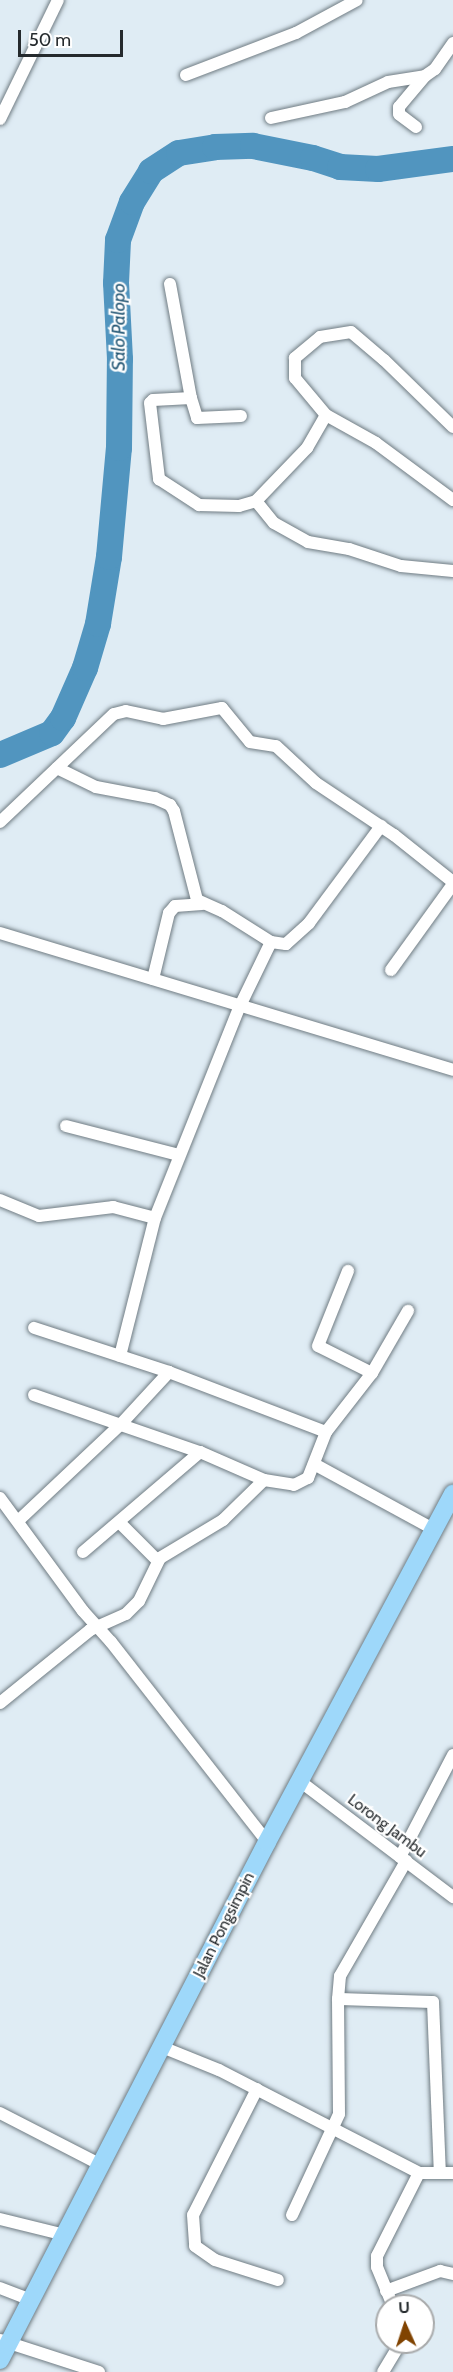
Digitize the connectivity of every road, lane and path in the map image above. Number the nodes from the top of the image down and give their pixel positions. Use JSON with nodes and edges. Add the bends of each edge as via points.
{"nodes":[{"id":1,"x":57,"y":0,"type":"edge"},
{"id":2,"x":357,"y":0,"type":"edge"},
{"id":3,"x":453,"y":44,"type":"edge"},
{"id":4,"x":186,"y":75,"type":"dead end"},
{"id":5,"x":425,"y":76,"type":"junction"},
{"id":6,"x":271,"y":118,"type":"dead end"},
{"id":7,"x":0,"y":119,"type":"edge"},
{"id":8,"x":416,"y":127,"type":"dead end"},
{"id":9,"x":170,"y":284,"type":"dead end"},
{"id":10,"x":191,"y":398,"type":"junction"},
{"id":11,"x":326,"y":415,"type":"junction"},
{"id":12,"x":241,"y":416,"type":"dead end"},
{"id":13,"x":453,"y":427,"type":"edge"},
{"id":14,"x":453,"y":500,"type":"edge"},
{"id":15,"x":256,"y":501,"type":"junction"},
{"id":16,"x":453,"y":571,"type":"edge"},
{"id":17,"x":57,"y":768,"type":"junction"},
{"id":18,"x":0,"y":822,"type":"edge"},
{"id":19,"x":381,"y":826,"type":"junction"},
{"id":20,"x":453,"y":883,"type":"edge"},
{"id":21,"x":202,"y":904,"type":"junction"},
{"id":22,"x":0,"y":933,"type":"edge"},
{"id":23,"x":271,"y":942,"type":"junction"},
{"id":24,"x":391,"y":970,"type":"dead end"},
{"id":25,"x":153,"y":980,"type":"junction"},
{"id":26,"x":240,"y":1006,"type":"junction"},
{"id":27,"x":453,"y":1070,"type":"edge"},
{"id":28,"x":66,"y":1126,"type":"dead end"},
{"id":29,"x":179,"y":1155,"type":"junction"},
{"id":30,"x":0,"y":1200,"type":"edge"},
{"id":31,"x":154,"y":1218,"type":"junction"},
{"id":32,"x":348,"y":1271,"type":"dead end"},
{"id":33,"x":408,"y":1311,"type":"dead end"},
{"id":34,"x":34,"y":1328,"type":"dead end"},
{"id":35,"x":120,"y":1356,"type":"junction"},
{"id":36,"x":169,"y":1372,"type":"junction"},
{"id":37,"x":372,"y":1373,"type":"junction"},
{"id":38,"x":34,"y":1395,"type":"dead end"},
{"id":39,"x":121,"y":1424,"type":"junction"},
{"id":40,"x":326,"y":1432,"type":"junction"},
{"id":41,"x":200,"y":1452,"type":"junction"},
{"id":42,"x":314,"y":1464,"type":"junction"},
{"id":43,"x":264,"y":1480,"type":"junction"},
{"id":44,"x":453,"y":1493,"type":"edge"},
{"id":45,"x":0,"y":1498,"type":"edge"},
{"id":46,"x":18,"y":1521,"type":"junction"},
{"id":47,"x":442,"y":1521,"type":"edge"},
{"id":48,"x":119,"y":1522,"type":"junction"},
{"id":49,"x":83,"y":1552,"type":"dead end"},
{"id":50,"x":158,"y":1561,"type":"junction"},
{"id":51,"x":96,"y":1626,"type":"junction"},
{"id":52,"x":0,"y":1703,"type":"edge"},
{"id":53,"x":453,"y":1755,"type":"edge"},
{"id":54,"x":301,"y":1782,"type":"junction"},
{"id":55,"x":267,"y":1842,"type":"junction"},
{"id":56,"x":403,"y":1859,"type":"junction"},
{"id":57,"x":453,"y":1897,"type":"edge"},
{"id":58,"x":338,"y":1999,"type":"junction"},
{"id":59,"x":162,"y":2047,"type":"junction"},
{"id":60,"x":257,"y":2090,"type":"junction"},
{"id":61,"x":0,"y":2113,"type":"edge"},
{"id":62,"x":333,"y":2129,"type":"junction"},
{"id":63,"x":101,"y":2165,"type":"junction"},
{"id":64,"x":419,"y":2173,"type":"junction"},
{"id":65,"x":447,"y":2173,"type":"edge"},
{"id":66,"x":292,"y":2216,"type":"dead end"},
{"id":67,"x":0,"y":2219,"type":"edge"},
{"id":68,"x":65,"y":2235,"type":"junction"},
{"id":69,"x":453,"y":2274,"type":"edge"},
{"id":70,"x":278,"y":2280,"type":"dead end"},
{"id":71,"x":0,"y":2288,"type":"edge"},
{"id":72,"x":386,"y":2291,"type":"junction"},
{"id":73,"x":387,"y":2294,"type":"edge"},
{"id":74,"x":31,"y":2300,"type":"junction"},
{"id":75,"x":4,"y":2342,"type":"edge"},
{"id":76,"x":394,"y":2354,"type":"edge"},
{"id":77,"x":0,"y":2360,"type":"edge"},
{"id":78,"x":99,"y":2372,"type":"edge"},
{"id":79,"x":383,"y":2372,"type":"edge"}],
"edges":[{"from":1,"to":7,"type":"street"},
{"from":2,"to":4,"type":"street","via":[[296,33]]},
{"from":3,"to":5,"type":"street"},
{"from":5,"to":6,"type":"street","via":[[388,81],[345,102]]},
{"from":5,"to":8,"type":"street","via":[[398,111]]},
{"from":9,"to":10,"type":"street"},
{"from":10,"to":12,"type":"street","via":[[197,418]]},
{"from":10,"to":15,"type":"street","via":[[150,403],[158,478],[199,505],[239,506]]},
{"from":11,"to":13,"type":"street","via":[[295,378],[294,361],[320,337],[348,331]]},
{"from":11,"to":14,"type":"street","via":[[370,439]]},
{"from":11,"to":15,"type":"street","via":[[307,448]]},
{"from":15,"to":16,"type":"street","via":[[274,523],[308,542],[349,549],[401,566]]},
{"from":17,"to":18,"type":"street"},
{"from":17,"to":19,"type":"street","via":[[118,712],[163,719],[222,708],[250,742],[276,746],[316,783]]},
{"from":17,"to":21,"type":"street","via":[[96,787],[155,798],[172,807],[196,898]]},
{"from":19,"to":20,"type":"street"},
{"from":19,"to":23,"type":"street","via":[[309,923],[286,944]]},
{"from":20,"to":24,"type":"street"},
{"from":21,"to":23,"type":"street","via":[[222,911]]},
{"from":21,"to":25,"type":"street","via":[[175,906],[169,913]]},
{"from":22,"to":25,"type":"street"},
{"from":23,"to":26,"type":"street"},
{"from":25,"to":26,"type":"street"},
{"from":26,"to":27,"type":"street"},
{"from":26,"to":29,"type":"street"},
{"from":28,"to":29,"type":"street"},
{"from":29,"to":31,"type":"street"},
{"from":30,"to":31,"type":"street","via":[[39,1216],[116,1207]]},
{"from":31,"to":35,"type":"street"},
{"from":32,"to":37,"type":"street","via":[[318,1346]]},
{"from":33,"to":37,"type":"street"},
{"from":34,"to":35,"type":"street"},
{"from":35,"to":36,"type":"street"},
{"from":36,"to":39,"type":"street"},
{"from":36,"to":40,"type":"street"},
{"from":37,"to":40,"type":"street"},
{"from":38,"to":39,"type":"street"},
{"from":39,"to":41,"type":"street"},
{"from":39,"to":46,"type":"street"},
{"from":40,"to":42,"type":"street"},
{"from":41,"to":43,"type":"street"},
{"from":41,"to":48,"type":"street"},
{"from":42,"to":43,"type":"street","via":[[308,1478],[298,1485]]},
{"from":42,"to":47,"type":"street"},
{"from":43,"to":50,"type":"street","via":[[217,1525]]},
{"from":44,"to":47,"type":"main road","name":"Jalan Pongsimpin"},
{"from":45,"to":46,"type":"street"},
{"from":46,"to":51,"type":"street"},
{"from":47,"to":54,"type":"main road","name":"Jalan Pongsimpin"},
{"from":48,"to":49,"type":"street"},
{"from":48,"to":50,"type":"street"},
{"from":50,"to":51,"type":"street","via":[[135,1606],[126,1614]]},
{"from":51,"to":52,"type":"street"},
{"from":51,"to":55,"type":"street"},
{"from":53,"to":56,"type":"street"},
{"from":54,"to":55,"type":"main road","name":"Jalan Pongsimpin"},
{"from":54,"to":56,"type":"street","name":"Lorong Jambu"},
{"from":55,"to":59,"type":"main road","name":"Jalan Pongsimpin"},
{"from":56,"to":57,"type":"street","name":"Lorong Jambu"},
{"from":56,"to":58,"type":"street","via":[[345,1964]]},
{"from":58,"to":62,"type":"street","via":[[340,2109]]},
{"from":58,"to":65,"type":"street","via":[[433,2002]]},
{"from":59,"to":60,"type":"street"},
{"from":59,"to":63,"type":"main road","name":"Jalan Pongsimpin"},
{"from":60,"to":62,"type":"street"},
{"from":60,"to":70,"type":"street","via":[[193,2215],[193,2234],[196,2249],[215,2260]]},
{"from":61,"to":63,"type":"street"},
{"from":62,"to":64,"type":"street"},
{"from":62,"to":66,"type":"street"},
{"from":63,"to":68,"type":"main road","name":"Jalan Pongsimpin"},
{"from":64,"to":65,"type":"street"},
{"from":64,"to":72,"type":"street","via":[[377,2256]]},
{"from":67,"to":68,"type":"street"},
{"from":68,"to":74,"type":"main road","name":"Jalan Pongsimpin"},
{"from":69,"to":72,"type":"street","via":[[440,2271]]},
{"from":71,"to":74,"type":"street"},
{"from":72,"to":73,"type":"street"},
{"from":74,"to":75,"type":"main road","name":"Jalan Pongsimpin"},
{"from":75,"to":77,"type":"main road","name":"Jalan Pongsimpin"},
{"from":75,"to":78,"type":"street"},
{"from":76,"to":79,"type":"street"}]}
